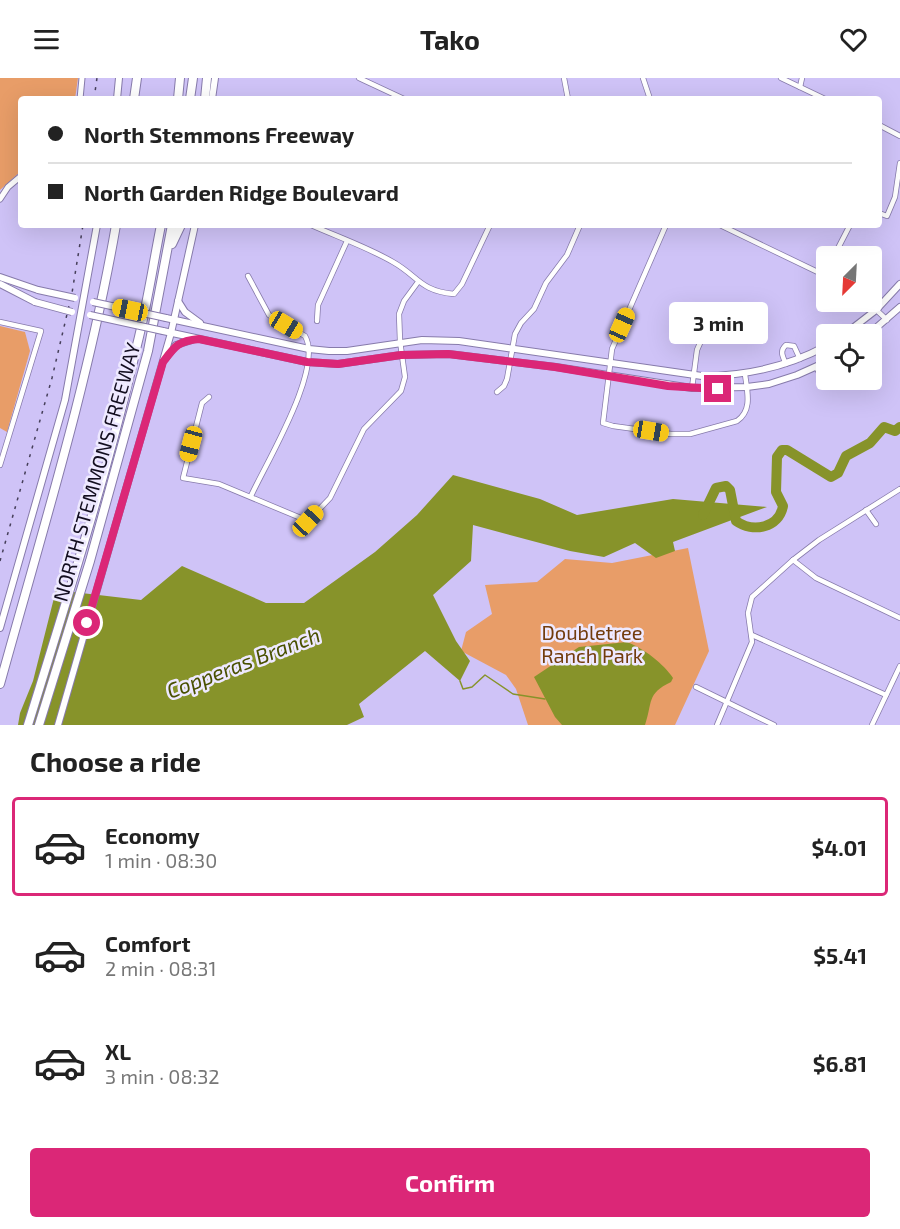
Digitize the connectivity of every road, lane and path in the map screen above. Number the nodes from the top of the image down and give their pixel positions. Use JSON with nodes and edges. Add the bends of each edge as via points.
{"nodes":[{"id":1,"x":82,"y":78,"type":"edge"},
{"id":2,"x":119,"y":78,"type":"edge"},
{"id":3,"x":137,"y":78,"type":"edge"},
{"id":4,"x":180,"y":78,"type":"edge"},
{"id":5,"x":193,"y":78,"type":"edge"},
{"id":6,"x":207,"y":78,"type":"edge"},
{"id":7,"x":215,"y":78,"type":"edge"},
{"id":8,"x":359,"y":78,"type":"edge"},
{"id":9,"x":564,"y":78,"type":"edge"},
{"id":10,"x":643,"y":78,"type":"edge"},
{"id":11,"x":781,"y":78,"type":"edge"},
{"id":12,"x":802,"y":78,"type":"edge"},
{"id":13,"x":800,"y":87,"type":"junction"},
{"id":14,"x":80,"y":96,"type":"edge"},
{"id":15,"x":117,"y":96,"type":"edge"},
{"id":16,"x":134,"y":96,"type":"edge"},
{"id":17,"x":178,"y":96,"type":"edge"},
{"id":18,"x":190,"y":96,"type":"edge"},
{"id":19,"x":205,"y":96,"type":"edge"},
{"id":20,"x":212,"y":96,"type":"edge"},
{"id":21,"x":398,"y":96,"type":"edge"},
{"id":22,"x":567,"y":96,"type":"edge"},
{"id":23,"x":649,"y":96,"type":"edge"},
{"id":24,"x":819,"y":96,"type":"edge"},
{"id":25,"x":882,"y":127,"type":"edge"},
{"id":26,"x":900,"y":136,"type":"edge"},
{"id":27,"x":900,"y":163,"type":"edge"},
{"id":28,"x":18,"y":179,"type":"edge"},
{"id":29,"x":0,"y":199,"type":"edge"},
{"id":30,"x":882,"y":214,"type":"edge"},
{"id":31,"x":96,"y":228,"type":"edge"},
{"id":32,"x":115,"y":228,"type":"edge"},
{"id":33,"x":160,"y":228,"type":"edge"},
{"id":34,"x":171,"y":228,"type":"edge"},
{"id":35,"x":180,"y":228,"type":"edge"},
{"id":36,"x":194,"y":228,"type":"edge"},
{"id":37,"x":318,"y":228,"type":"edge"},
{"id":38,"x":489,"y":228,"type":"edge"},
{"id":39,"x":579,"y":228,"type":"edge"},
{"id":40,"x":665,"y":228,"type":"edge"},
{"id":41,"x":726,"y":228,"type":"edge"},
{"id":42,"x":848,"y":228,"type":"edge"},
{"id":43,"x":348,"y":241,"type":"junction"},
{"id":44,"x":839,"y":246,"type":"edge"},
{"id":45,"x":167,"y":253,"type":"junction"},
{"id":46,"x":816,"y":270,"type":"edge"},
{"id":47,"x":248,"y":276,"type":"dead end"},
{"id":48,"x":0,"y":277,"type":"edge"},
{"id":49,"x":418,"y":282,"type":"junction"},
{"id":50,"x":0,"y":284,"type":"edge"},
{"id":51,"x":900,"y":284,"type":"edge"},
{"id":52,"x":79,"y":299,"type":"junction"},
{"id":53,"x":178,"y":301,"type":"junction"},
{"id":54,"x":882,"y":304,"type":"edge"},
{"id":55,"x":900,"y":307,"type":"edge"},
{"id":56,"x":714,"y":311,"type":"dead end"},
{"id":57,"x":873,"y":312,"type":"edge"},
{"id":58,"x":878,"y":312,"type":"edge"},
{"id":59,"x":76,"y":313,"type":"junction"},
{"id":60,"x":170,"y":319,"type":"junction"},
{"id":61,"x":887,"y":320,"type":"junction"},
{"id":62,"x":317,"y":321,"type":"dead end"},
{"id":63,"x":0,"y":322,"type":"edge"},
{"id":64,"x":858,"y":324,"type":"edge"},
{"id":65,"x":882,"y":324,"type":"edge"},
{"id":66,"x":205,"y":326,"type":"junction"},
{"id":67,"x":171,"y":333,"type":"junction"},
{"id":68,"x":199,"y":339,"type":"junction"},
{"id":69,"x":400,"y":342,"type":"junction"},
{"id":70,"x":309,"y":349,"type":"junction"},
{"id":71,"x":513,"y":350,"type":"junction"},
{"id":72,"x":816,"y":351,"type":"edge"},
{"id":73,"x":401,"y":355,"type":"junction"},
{"id":74,"x":800,"y":359,"type":"junction"},
{"id":75,"x":163,"y":362,"type":"junction"},
{"id":76,"x":307,"y":362,"type":"junction"},
{"id":77,"x":511,"y":362,"type":"junction"},
{"id":78,"x":609,"y":363,"type":"junction"},
{"id":79,"x":786,"y":364,"type":"junction"},
{"id":80,"x":816,"y":367,"type":"edge"},
{"id":81,"x":745,"y":374,"type":"junction"},
{"id":82,"x":693,"y":375,"type":"junction"},
{"id":83,"x":608,"y":377,"type":"junction"},
{"id":84,"x":747,"y":387,"type":"junction"},
{"id":85,"x":692,"y":388,"type":"junction"},
{"id":86,"x":497,"y":392,"type":"dead end"},
{"id":87,"x":209,"y":397,"type":"dead end"},
{"id":88,"x":0,"y":465,"type":"edge"},
{"id":89,"x":900,"y":489,"type":"edge"},
{"id":90,"x":251,"y":496,"type":"junction"},
{"id":91,"x":866,"y":510,"type":"junction"},
{"id":92,"x":876,"y":524,"type":"dead end"},
{"id":93,"x":793,"y":560,"type":"junction"},
{"id":94,"x":900,"y":618,"type":"edge"},
{"id":95,"x":0,"y":628,"type":"edge"},
{"id":96,"x":752,"y":635,"type":"junction"},
{"id":97,"x":900,"y":666,"type":"edge"},
{"id":98,"x":0,"y":684,"type":"edge"},
{"id":99,"x":696,"y":687,"type":"dead end"},
{"id":100,"x":886,"y":695,"type":"junction"},
{"id":101,"x":727,"y":703,"type":"junction"},
{"id":102,"x":28,"y":725,"type":"edge"},
{"id":103,"x":39,"y":725,"type":"edge"},
{"id":104,"x":58,"y":725,"type":"edge"},
{"id":105,"x":717,"y":725,"type":"edge"},
{"id":106,"x":774,"y":725,"type":"edge"},
{"id":107,"x":872,"y":725,"type":"edge"}],
"edges":[{"from":1,"to":14,"type":"street"},
{"from":2,"to":15,"type":"main road"},
{"from":3,"to":16,"type":"highway"},
{"from":4,"to":17,"type":"highway"},
{"from":5,"to":18,"type":"highway"},
{"from":6,"to":19,"type":"highway"},
{"from":7,"to":20,"type":"main road"},
{"from":8,"to":21,"type":"street"},
{"from":9,"to":22,"type":"street"},
{"from":10,"to":23,"type":"street"},
{"from":11,"to":13,"type":"street"},
{"from":12,"to":13,"type":"street"},
{"from":13,"to":24,"type":"street"},
{"from":25,"to":26,"type":"street"},
{"from":27,"to":30,"type":"street","via":[[892,205],[887,216]]},
{"from":28,"to":29,"type":"street"},
{"from":31,"to":52,"type":"main road"},
{"from":32,"to":98,"type":"highway","name":"NORTH STEMMONS FREEWAY","via":[[79,402]]},
{"from":33,"to":102,"type":"highway","via":[[138,345],[80,558]]},
{"from":34,"to":45,"type":"highway","name":"NORTH STEMMONS FREEWAY"},
{"from":35,"to":45,"type":"highway"},
{"from":36,"to":53,"type":"main road","name":"NORTH STEMMONS FREEWAY"},
{"from":37,"to":43,"type":"street"},
{"from":38,"to":49,"type":"street","via":[[454,294]]},
{"from":39,"to":71,"type":"street","via":[[567,255],[515,334]]},
{"from":40,"to":78,"type":"street","via":[[617,335]]},
{"from":41,"to":46,"type":"street"},
{"from":42,"to":44,"type":"street"},
{"from":43,"to":49,"type":"street","via":[[396,263]]},
{"from":43,"to":62,"type":"street","via":[[318,305]]},
{"from":45,"to":103,"type":"highway","name":"NORTH STEMMONS FREEWAY","via":[[148,351],[90,561]]},
{"from":47,"to":70,"type":"street","via":[[269,315],[305,336]]},
{"from":48,"to":52,"type":"main road","bridge":true},
{"from":49,"to":69,"type":"street","via":[[401,307]]},
{"from":50,"to":59,"type":"main road","bridge":true,"via":[[35,302]]},
{"from":51,"to":54,"type":"main road"},
{"from":52,"to":59,"type":"main road"},
{"from":52,"to":60,"type":"main road","bridge":true},
{"from":53,"to":60,"type":"main road","name":"NORTH STEMMONS FREEWAY"},
{"from":53,"to":66,"type":"main road","via":[[188,315]]},
{"from":55,"to":61,"type":"main road"},
{"from":56,"to":82,"type":"street","via":[[697,350]]},
{"from":57,"to":64,"type":"main road"},
{"from":58,"to":61,"type":"street"},
{"from":59,"to":67,"type":"main road","bridge":true},
{"from":59,"to":95,"type":"main road","via":[[65,400]]},
{"from":60,"to":66,"type":"main road"},
{"from":60,"to":67,"type":"main road","name":"NORTH STEMMONS FREEWAY"},
{"from":61,"to":65,"type":"main road"},
{"from":63,"to":88,"type":"street","via":[[41,331]]},
{"from":66,"to":70,"type":"main road"},
{"from":67,"to":68,"type":"main road"},
{"from":67,"to":75,"type":"main road","name":"NORTH STEMMONS FREEWAY"},
{"from":68,"to":75,"type":"main road","via":[[178,344]]},
{"from":68,"to":76,"type":"main road"},
{"from":69,"to":70,"type":"main road","via":[[339,351]]},
{"from":69,"to":71,"type":"main road","via":[[459,341]]},
{"from":69,"to":73,"type":"street"},
{"from":70,"to":76,"type":"street"},
{"from":71,"to":77,"type":"street"},
{"from":71,"to":78,"type":"main road"},
{"from":72,"to":74,"type":"main road"},
{"from":73,"to":76,"type":"main road","via":[[338,364]]},
{"from":73,"to":77,"type":"main road","via":[[448,354]]},
{"from":73,"to":90,"type":"street","via":[[405,377],[401,391],[364,429],[330,498],[308,521]]},
{"from":74,"to":79,"type":"main road"},
{"from":74,"to":79,"type":"street","via":[[794,346],[786,345],[782,353]]},
{"from":75,"to":104,"type":"main road","name":"NORTH STEMMONS FREEWAY"},
{"from":76,"to":90,"type":"street","via":[[301,393]]},
{"from":77,"to":83,"type":"main road"},
{"from":77,"to":86,"type":"street","via":[[504,386]]},
{"from":78,"to":82,"type":"main road"},
{"from":78,"to":83,"type":"street"},
{"from":79,"to":81,"type":"main road"},
{"from":80,"to":84,"type":"main road","via":[[769,384]]},
{"from":81,"to":82,"type":"main road"},
{"from":81,"to":84,"type":"street"},
{"from":82,"to":85,"type":"street"},
{"from":83,"to":84,"type":"street","via":[[603,423],[671,434],[697,434],[737,421],[748,408]]},
{"from":83,"to":85,"type":"main road"},
{"from":84,"to":85,"type":"main road"},
{"from":87,"to":90,"type":"street","via":[[202,403],[183,478],[219,484]]},
{"from":89,"to":91,"type":"street"},
{"from":91,"to":92,"type":"street"},
{"from":91,"to":93,"type":"street"},
{"from":93,"to":94,"type":"street","via":[[816,578]]},
{"from":93,"to":96,"type":"street","via":[[752,597],[748,613]]},
{"from":96,"to":100,"type":"street"},
{"from":96,"to":101,"type":"street","via":[[749,652]]},
{"from":97,"to":100,"type":"street"},
{"from":99,"to":101,"type":"street"},
{"from":100,"to":107,"type":"street"},
{"from":101,"to":105,"type":"street"},
{"from":101,"to":106,"type":"street"}]}
